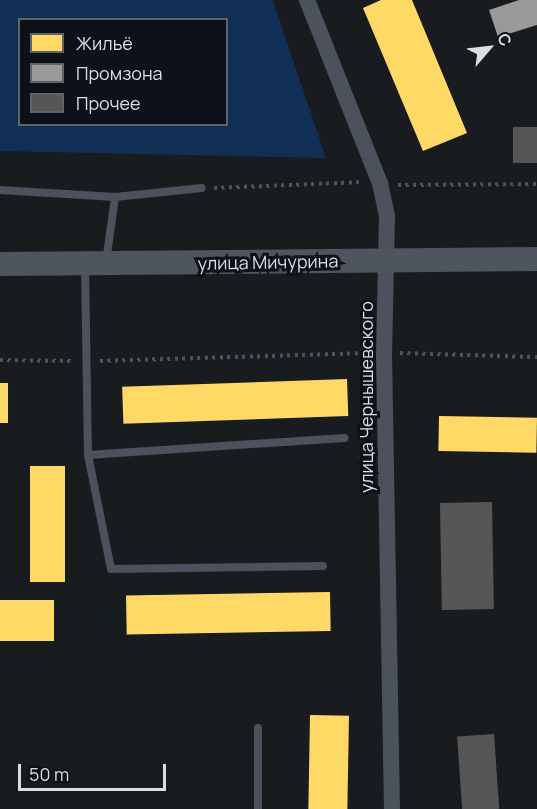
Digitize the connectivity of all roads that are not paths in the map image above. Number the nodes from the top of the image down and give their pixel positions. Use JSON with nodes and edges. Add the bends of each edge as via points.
{"nodes":[{"id":1,"x":307,"y":0,"type":"edge"},
{"id":2,"x":202,"y":188,"type":"road end"},
{"id":3,"x":0,"y":190,"type":"edge"},
{"id":4,"x":115,"y":197,"type":"junction"},
{"id":5,"x":537,"y":259,"type":"edge"},
{"id":6,"x":386,"y":260,"type":"junction"},
{"id":7,"x":0,"y":264,"type":"edge"},
{"id":8,"x":95,"y":265,"type":"junction"},
{"id":9,"x":344,"y":438,"type":"dead end"},
{"id":10,"x":88,"y":455,"type":"junction"},
{"id":11,"x":323,"y":566,"type":"dead end"},
{"id":12,"x":258,"y":728,"type":"dead end"},
{"id":13,"x":258,"y":809,"type":"edge"},
{"id":14,"x":392,"y":809,"type":"edge"}],
"edges":[{"from":1,"to":6,"type":"street","name":"улица Чернышевского","via":[[380,183],[387,215]]},
{"from":2,"to":4,"type":"lane"},
{"from":3,"to":4,"type":"lane"},
{"from":4,"to":8,"type":"lane"},
{"from":5,"to":6,"type":"main road","name":"улица Мичурина"},
{"from":6,"to":8,"type":"main road","name":"улица Мичурина"},
{"from":6,"to":14,"type":"street","name":"улица Чернышевского","via":[[384,353]]},
{"from":7,"to":8,"type":"main road","name":"улица Мичурина"},
{"from":8,"to":10,"type":"lane","via":[[84,361]]},
{"from":9,"to":10,"type":"lane"},
{"from":10,"to":11,"type":"lane","via":[[111,569]]},
{"from":12,"to":13,"type":"lane"}]}
